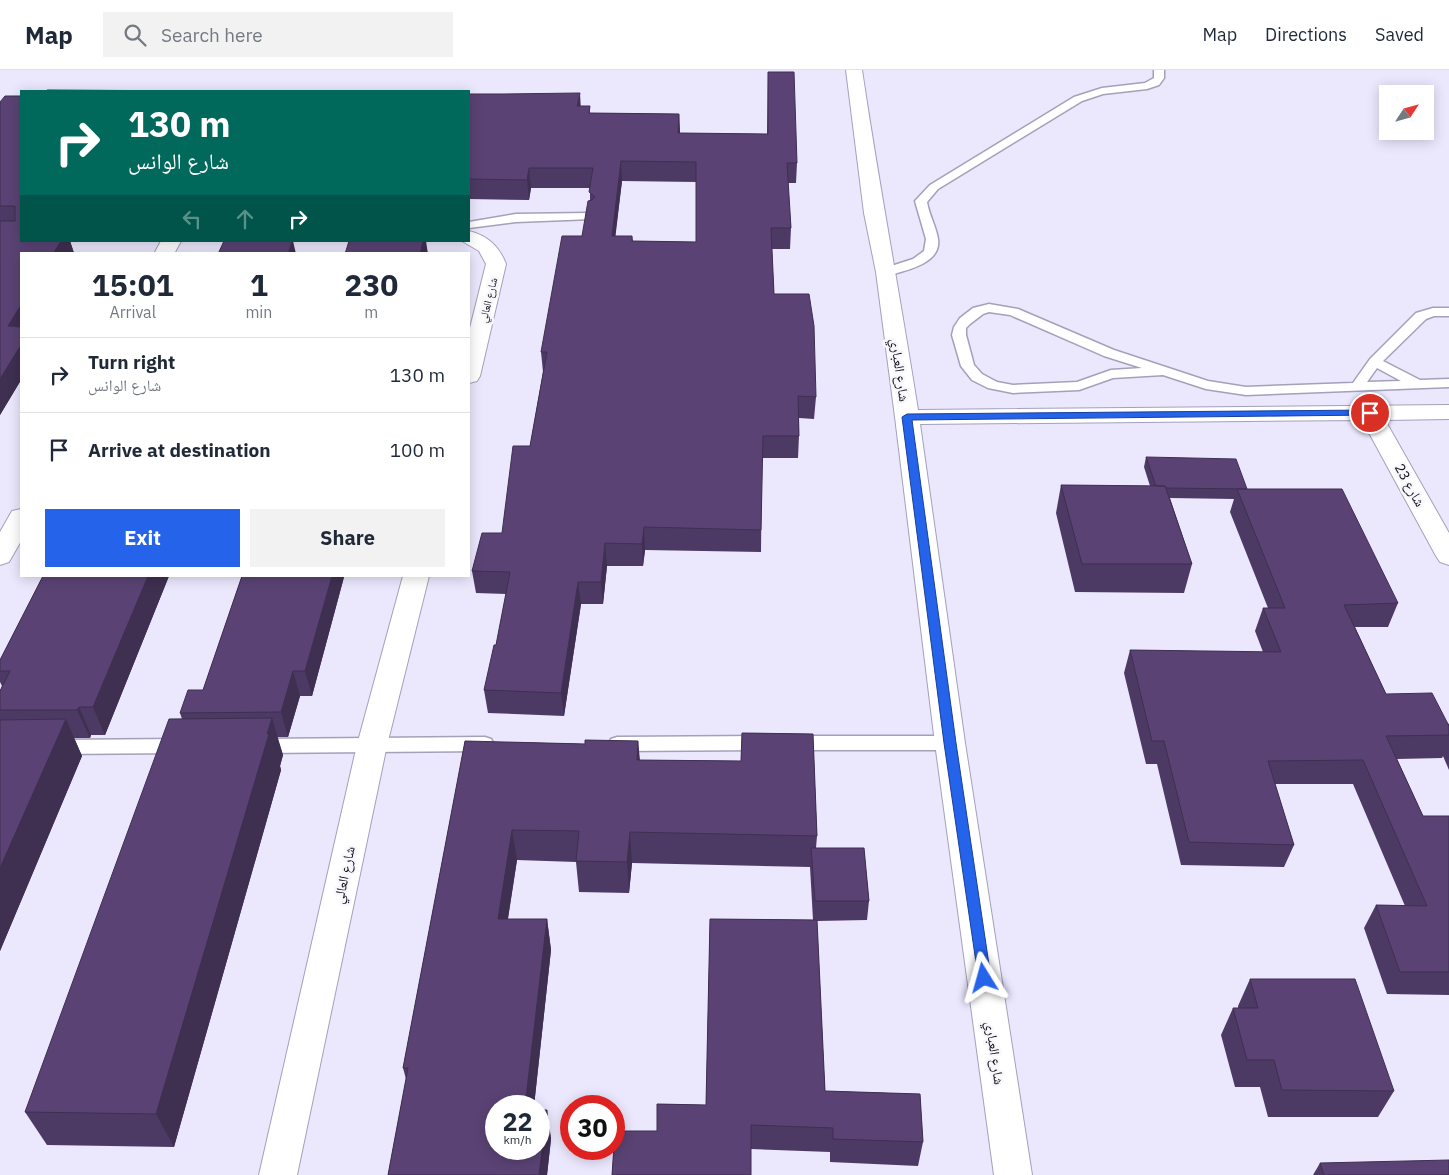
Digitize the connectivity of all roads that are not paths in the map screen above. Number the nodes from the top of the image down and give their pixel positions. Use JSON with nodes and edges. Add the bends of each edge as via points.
{"nodes":[{"id":1,"x":854,"y":70,"type":"edge"},
{"id":2,"x":1159,"y":70,"type":"edge"},
{"id":3,"x":588,"y":217,"type":"edge"},
{"id":4,"x":470,"y":225,"type":"edge"},
{"id":5,"x":470,"y":237,"type":"edge"},
{"id":6,"x":886,"y":272,"type":"junction"},
{"id":7,"x":1449,"y":312,"type":"edge"},
{"id":8,"x":1109,"y":353,"type":"junction"},
{"id":9,"x":1375,"y":362,"type":"junction"},
{"id":10,"x":470,"y":372,"type":"edge"},
{"id":11,"x":1164,"y":372,"type":"junction"},
{"id":12,"x":1111,"y":374,"type":"junction"},
{"id":13,"x":1449,"y":383,"type":"edge"},
{"id":14,"x":1419,"y":385,"type":"junction"},
{"id":15,"x":1358,"y":387,"type":"junction"},
{"id":16,"x":1278,"y":391,"type":"junction"},
{"id":17,"x":1449,"y":412,"type":"edge"},
{"id":18,"x":1370,"y":413,"type":"junction"},
{"id":19,"x":1291,"y":414,"type":"junction"},
{"id":20,"x":907,"y":417,"type":"junction"},
{"id":21,"x":20,"y":519,"type":"edge"},
{"id":22,"x":0,"y":556,"type":"edge"},
{"id":23,"x":1449,"y":556,"type":"edge"},
{"id":24,"x":416,"y":577,"type":"edge"},
{"id":25,"x":950,"y":743,"type":"junction"},
{"id":26,"x":502,"y":744,"type":"edge"},
{"id":27,"x":602,"y":744,"type":"edge"},
{"id":28,"x":372,"y":745,"type":"junction"},
{"id":29,"x":196,"y":746,"type":"edge"},
{"id":30,"x":245,"y":746,"type":"edge"},
{"id":31,"x":39,"y":747,"type":"edge"},
{"id":32,"x":278,"y":1175,"type":"edge"},
{"id":33,"x":1013,"y":1175,"type":"edge"}],
"edges":[{"from":1,"to":6,"type":"street","name":"شارع العباري","via":[[874,213]]},
{"from":2,"to":6,"type":"lane","via":[[1155,83],[1148,86],[1102,91],[1078,99],[934,187],[921,201],[932,248],[916,262]]},
{"from":3,"to":4,"type":"lane","via":[[516,218]]},
{"from":5,"to":10,"type":"street","name":"شارع العالي","via":[[486,245],[496,264]]},
{"from":6,"to":20,"type":"street","name":"شارع العباري"},
{"from":7,"to":9,"type":"lane","via":[[1421,316]]},
{"from":8,"to":11,"type":"lane"},
{"from":8,"to":12,"type":"lane"},
{"from":8,"to":12,"type":"lane","via":[[1001,309],[978,311],[960,327],[959,335],[968,366],[977,377],[993,385],[1012,389],[1079,386]]},
{"from":9,"to":14,"type":"lane"},
{"from":9,"to":15,"type":"lane"},
{"from":11,"to":12,"type":"lane"},
{"from":11,"to":16,"type":"lane","via":[[1226,389]]},
{"from":13,"to":14,"type":"lane"},
{"from":14,"to":15,"type":"lane"},
{"from":15,"to":16,"type":"lane"},
{"from":16,"to":19,"type":"lane"},
{"from":17,"to":18,"type":"street"},
{"from":18,"to":19,"type":"street"},
{"from":18,"to":23,"type":"street","name":"شارع 23"},
{"from":19,"to":20,"type":"street"},
{"from":20,"to":25,"type":"street","name":"شارع العباري"},
{"from":21,"to":22,"type":"street"},
{"from":24,"to":28,"type":"street","name":"شارع العالي"},
{"from":25,"to":27,"type":"lane"},
{"from":25,"to":33,"type":"street","name":"شارع العباري"},
{"from":26,"to":28,"type":"lane"},
{"from":28,"to":30,"type":"lane"},
{"from":28,"to":32,"type":"street","name":"شارع العالي"},
{"from":29,"to":31,"type":"lane"}]}
